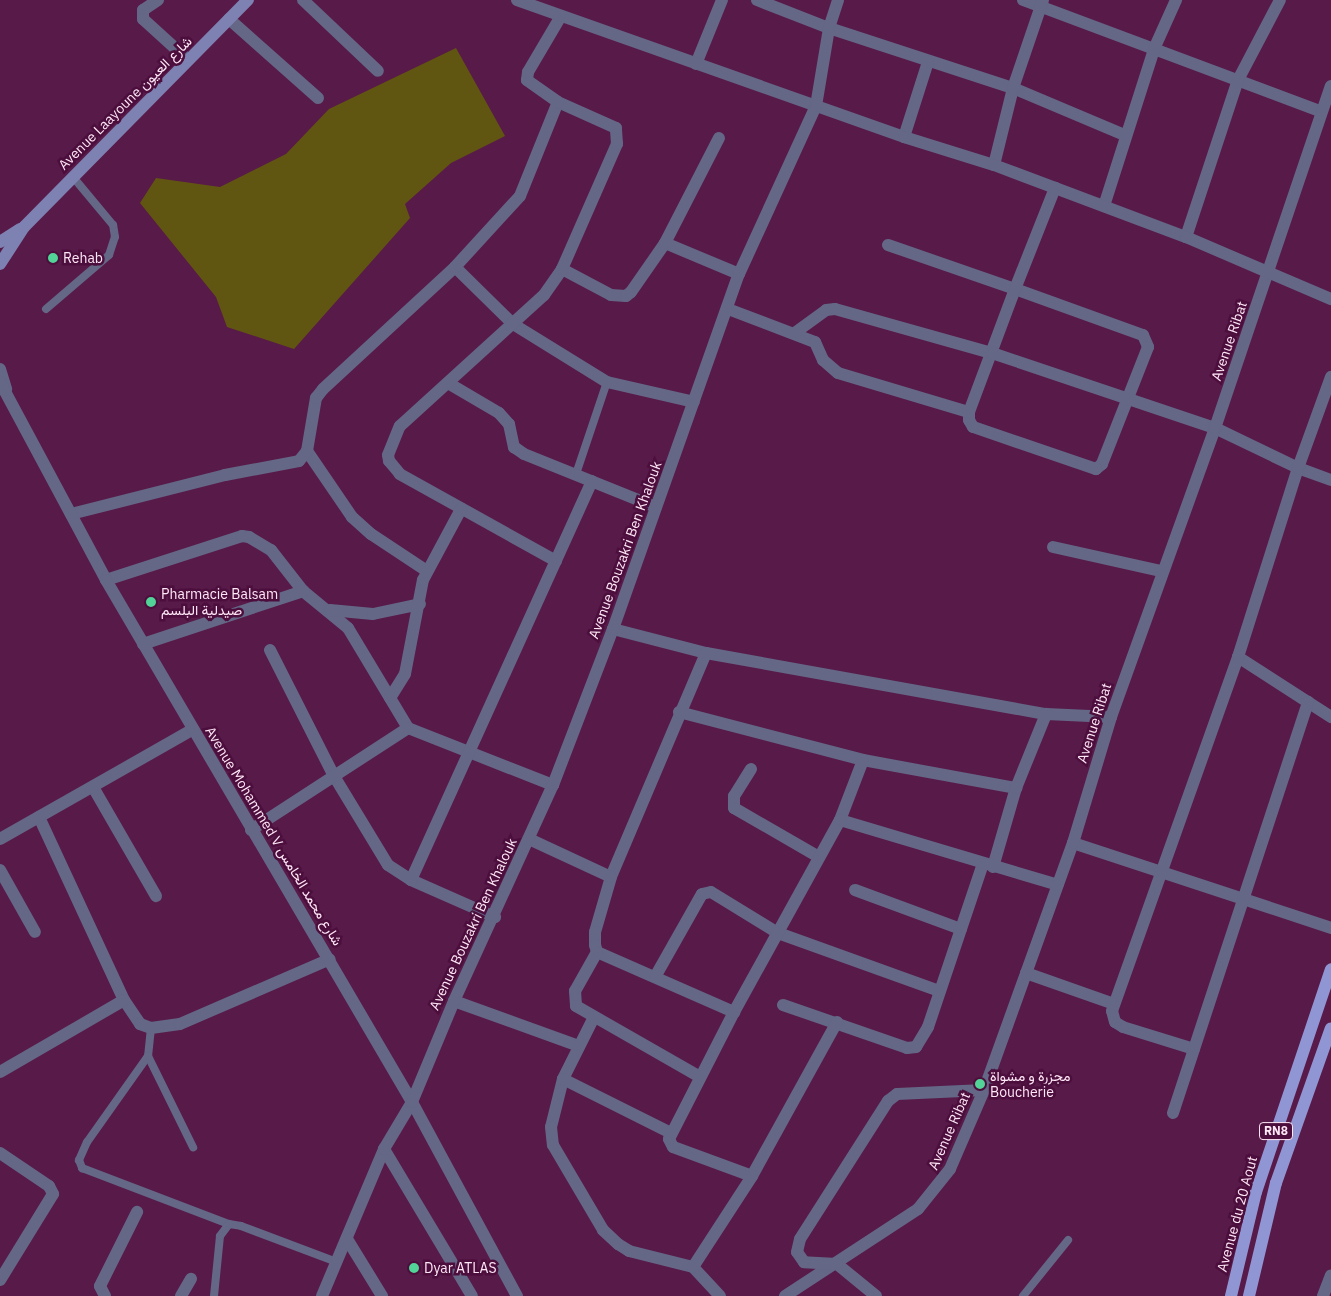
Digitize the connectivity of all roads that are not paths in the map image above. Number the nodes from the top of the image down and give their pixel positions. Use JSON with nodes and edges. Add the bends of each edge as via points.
{"nodes":[{"id":1,"x":158,"y":0,"type":"edge"},
{"id":2,"x":248,"y":0,"type":"edge"},
{"id":3,"x":303,"y":0,"type":"edge"},
{"id":4,"x":518,"y":0,"type":"edge"},
{"id":5,"x":722,"y":0,"type":"edge"},
{"id":6,"x":757,"y":0,"type":"edge"},
{"id":7,"x":838,"y":0,"type":"edge"},
{"id":8,"x":1023,"y":0,"type":"edge"},
{"id":9,"x":1176,"y":0,"type":"edge"},
{"id":10,"x":1280,"y":0,"type":"edge"},
{"id":11,"x":1042,"y":3,"type":"edge"},
{"id":12,"x":560,"y":16,"type":"junction"},
{"id":13,"x":229,"y":19,"type":"junction"},
{"id":14,"x":829,"y":28,"type":"junction"},
{"id":15,"x":1154,"y":49,"type":"junction"},
{"id":16,"x":188,"y":60,"type":"junction"},
{"id":17,"x":928,"y":62,"type":"junction"},
{"id":18,"x":696,"y":64,"type":"junction"},
{"id":19,"x":378,"y":70,"type":"dead end"},
{"id":20,"x":1238,"y":80,"type":"junction"},
{"id":21,"x":1331,"y":86,"type":"edge"},
{"id":22,"x":1013,"y":88,"type":"junction"},
{"id":23,"x":318,"y":98,"type":"dead end"},
{"id":24,"x":558,"y":102,"type":"junction"},
{"id":25,"x":816,"y":106,"type":"junction"},
{"id":26,"x":1320,"y":111,"type":"junction"},
{"id":27,"x":1124,"y":135,"type":"junction"},
{"id":28,"x":904,"y":137,"type":"junction"},
{"id":29,"x":719,"y":138,"type":"dead end"},
{"id":30,"x":994,"y":165,"type":"junction"},
{"id":31,"x":74,"y":177,"type":"junction"},
{"id":32,"x":1055,"y":188,"type":"junction"},
{"id":33,"x":1104,"y":206,"type":"junction"},
{"id":34,"x":24,"y":227,"type":"junction"},
{"id":35,"x":1186,"y":237,"type":"junction"},
{"id":36,"x":0,"y":242,"type":"edge"},
{"id":37,"x":665,"y":243,"type":"junction"},
{"id":38,"x":888,"y":244,"type":"dead end"},
{"id":39,"x":0,"y":264,"type":"edge"},
{"id":40,"x":455,"y":267,"type":"junction"},
{"id":41,"x":562,"y":269,"type":"junction"},
{"id":42,"x":739,"y":274,"type":"junction"},
{"id":43,"x":1268,"y":274,"type":"junction"},
{"id":44,"x":1015,"y":288,"type":"junction"},
{"id":45,"x":1331,"y":299,"type":"edge"},
{"id":46,"x":46,"y":309,"type":"dead end"},
{"id":47,"x":728,"y":309,"type":"junction"},
{"id":48,"x":513,"y":324,"type":"junction"},
{"id":49,"x":796,"y":332,"type":"junction"},
{"id":50,"x":992,"y":353,"type":"junction"},
{"id":51,"x":0,"y":369,"type":"edge"},
{"id":52,"x":1331,"y":377,"type":"edge"},
{"id":53,"x":448,"y":382,"type":"junction"},
{"id":54,"x":607,"y":382,"type":"junction"},
{"id":55,"x":3,"y":387,"type":"edge"},
{"id":56,"x":1128,"y":400,"type":"junction"},
{"id":57,"x":694,"y":402,"type":"junction"},
{"id":58,"x":969,"y":412,"type":"junction"},
{"id":59,"x":1215,"y":428,"type":"junction"},
{"id":60,"x":307,"y":451,"type":"junction"},
{"id":61,"x":1298,"y":468,"type":"junction"},
{"id":62,"x":576,"y":474,"type":"junction"},
{"id":63,"x":1331,"y":480,"type":"edge"},
{"id":64,"x":592,"y":481,"type":"junction"},
{"id":65,"x":656,"y":507,"type":"junction"},
{"id":66,"x":462,"y":509,"type":"junction"},
{"id":67,"x":70,"y":514,"type":"junction"},
{"id":68,"x":1054,"y":547,"type":"dead end"},
{"id":69,"x":556,"y":561,"type":"junction"},
{"id":70,"x":427,"y":571,"type":"junction"},
{"id":71,"x":1161,"y":571,"type":"junction"},
{"id":72,"x":106,"y":580,"type":"junction"},
{"id":73,"x":303,"y":592,"type":"junction"},
{"id":74,"x":420,"y":604,"type":"junction"},
{"id":75,"x":330,"y":610,"type":"junction"},
{"id":76,"x":613,"y":630,"type":"junction"},
{"id":77,"x":143,"y":644,"type":"junction"},
{"id":78,"x":270,"y":650,"type":"dead end"},
{"id":79,"x":706,"y":653,"type":"junction"},
{"id":80,"x":1238,"y":657,"type":"junction"},
{"id":81,"x":390,"y":698,"type":"junction"},
{"id":82,"x":1308,"y":702,"type":"junction"},
{"id":83,"x":679,"y":712,"type":"junction"},
{"id":84,"x":1046,"y":714,"type":"junction"},
{"id":85,"x":1111,"y":717,"type":"junction"},
{"id":86,"x":1331,"y":717,"type":"edge"},
{"id":87,"x":408,"y":728,"type":"junction"},
{"id":88,"x":192,"y":730,"type":"junction"},
{"id":89,"x":470,"y":750,"type":"junction"},
{"id":90,"x":863,"y":760,"type":"junction"},
{"id":91,"x":751,"y":769,"type":"dead end"},
{"id":92,"x":334,"y":776,"type":"junction"},
{"id":93,"x":553,"y":785,"type":"junction"},
{"id":94,"x":93,"y":787,"type":"junction"},
{"id":95,"x":1016,"y":788,"type":"junction"},
{"id":96,"x":39,"y":816,"type":"junction"},
{"id":97,"x":840,"y":820,"type":"junction"},
{"id":98,"x":251,"y":830,"type":"junction"},
{"id":99,"x":0,"y":839,"type":"edge"},
{"id":100,"x":529,"y":839,"type":"junction"},
{"id":101,"x":1073,"y":843,"type":"junction"},
{"id":102,"x":819,"y":857,"type":"junction"},
{"id":103,"x":988,"y":866,"type":"junction"},
{"id":104,"x":0,"y":870,"type":"edge"},
{"id":105,"x":1160,"y":872,"type":"junction"},
{"id":106,"x":611,"y":877,"type":"junction"},
{"id":107,"x":411,"y":880,"type":"junction"},
{"id":108,"x":1058,"y":885,"type":"junction"},
{"id":109,"x":855,"y":890,"type":"dead end"},
{"id":110,"x":156,"y":896,"type":"dead end"},
{"id":111,"x":1242,"y":900,"type":"junction"},
{"id":112,"x":495,"y":917,"type":"junction"},
{"id":113,"x":960,"y":928,"type":"junction"},
{"id":114,"x":1331,"y":928,"type":"edge"},
{"id":115,"x":35,"y":932,"type":"dead end"},
{"id":116,"x":778,"y":932,"type":"junction"},
{"id":117,"x":597,"y":952,"type":"junction"},
{"id":118,"x":330,"y":959,"type":"junction"},
{"id":119,"x":1331,"y":969,"type":"edge"},
{"id":120,"x":1026,"y":973,"type":"junction"},
{"id":121,"x":655,"y":977,"type":"junction"},
{"id":122,"x":939,"y":991,"type":"junction"},
{"id":123,"x":124,"y":1000,"type":"junction"},
{"id":124,"x":454,"y":1001,"type":"junction"},
{"id":125,"x":1114,"y":1004,"type":"junction"},
{"id":126,"x":783,"y":1005,"type":"dead end"},
{"id":127,"x":734,"y":1012,"type":"junction"},
{"id":128,"x":594,"y":1017,"type":"junction"},
{"id":129,"x":837,"y":1022,"type":"junction"},
{"id":130,"x":151,"y":1028,"type":"junction"},
{"id":131,"x":1331,"y":1028,"type":"edge"},
{"id":132,"x":579,"y":1046,"type":"junction"},
{"id":133,"x":1194,"y":1049,"type":"junction"},
{"id":134,"x":148,"y":1056,"type":"junction"},
{"id":135,"x":0,"y":1072,"type":"edge"},
{"id":136,"x":700,"y":1077,"type":"junction"},
{"id":137,"x":563,"y":1079,"type":"junction"},
{"id":138,"x":984,"y":1090,"type":"junction"},
{"id":139,"x":412,"y":1102,"type":"junction"},
{"id":140,"x":1173,"y":1114,"type":"dead end"},
{"id":141,"x":671,"y":1133,"type":"junction"},
{"id":142,"x":193,"y":1147,"type":"dead end"},
{"id":143,"x":384,"y":1149,"type":"junction"},
{"id":144,"x":0,"y":1153,"type":"edge"},
{"id":145,"x":752,"y":1176,"type":"junction"},
{"id":146,"x":137,"y":1212,"type":"dead end"},
{"id":147,"x":228,"y":1224,"type":"junction"},
{"id":148,"x":347,"y":1239,"type":"junction"},
{"id":149,"x":1068,"y":1240,"type":"dead end"},
{"id":150,"x":337,"y":1262,"type":"junction"},
{"id":151,"x":837,"y":1264,"type":"junction"},
{"id":152,"x":693,"y":1268,"type":"junction"},
{"id":153,"x":1331,"y":1276,"type":"edge"},
{"id":154,"x":192,"y":1279,"type":"dead end"},
{"id":155,"x":0,"y":1280,"type":"edge"},
{"id":156,"x":105,"y":1296,"type":"edge"},
{"id":157,"x":181,"y":1296,"type":"edge"},
{"id":158,"x":214,"y":1296,"type":"edge"},
{"id":159,"x":322,"y":1296,"type":"edge"},
{"id":160,"x":382,"y":1296,"type":"edge"},
{"id":161,"x":472,"y":1296,"type":"edge"},
{"id":162,"x":517,"y":1296,"type":"edge"},
{"id":163,"x":720,"y":1296,"type":"edge"},
{"id":164,"x":785,"y":1296,"type":"edge"},
{"id":165,"x":876,"y":1296,"type":"edge"},
{"id":166,"x":1023,"y":1296,"type":"edge"},
{"id":167,"x":1231,"y":1296,"type":"edge"},
{"id":168,"x":1249,"y":1296,"type":"edge"},
{"id":169,"x":1323,"y":1296,"type":"edge"}],
"edges":[{"from":1,"to":16,"type":"street","via":[[143,10],[143,19]]},
{"from":2,"to":13,"type":"main road","name":"Avenue Laayoune شارع العيون"},
{"from":3,"to":19,"type":"street"},
{"from":4,"to":12,"type":"street"},
{"from":5,"to":18,"type":"street"},
{"from":6,"to":14,"type":"street"},
{"from":7,"to":14,"type":"street","name":"Avenue Bouzakri Ben Khalouk"},
{"from":8,"to":11,"type":"street"},
{"from":9,"to":15,"type":"street"},
{"from":10,"to":20,"type":"street"},
{"from":11,"to":15,"type":"street"},
{"from":11,"to":22,"type":"street"},
{"from":12,"to":18,"type":"street"},
{"from":12,"to":24,"type":"street","via":[[528,72],[527,80]]},
{"from":13,"to":16,"type":"main road","name":"Avenue Laayoune شارع العيون"},
{"from":13,"to":23,"type":"street"},
{"from":14,"to":17,"type":"street"},
{"from":14,"to":25,"type":"street","name":"Avenue Bouzakri Ben Khalouk"},
{"from":15,"to":20,"type":"street"},
{"from":15,"to":27,"type":"street"},
{"from":16,"to":31,"type":"main road","name":"Avenue Laayoune شارع العيون"},
{"from":17,"to":22,"type":"street"},
{"from":17,"to":28,"type":"street"},
{"from":18,"to":25,"type":"street"},
{"from":20,"to":26,"type":"street"},
{"from":20,"to":35,"type":"street"},
{"from":21,"to":26,"type":"street","name":"Avenue Ribat"},
{"from":22,"to":27,"type":"street"},
{"from":22,"to":30,"type":"street"},
{"from":24,"to":40,"type":"street","via":[[520,196]]},
{"from":24,"to":41,"type":"street","via":[[618,131],[617,144]]},
{"from":25,"to":28,"type":"street"},
{"from":25,"to":42,"type":"street","name":"Avenue Bouzakri Ben Khalouk"},
{"from":26,"to":43,"type":"street","name":"Avenue Ribat"},
{"from":27,"to":33,"type":"street"},
{"from":28,"to":30,"type":"street"},
{"from":29,"to":37,"type":"street"},
{"from":30,"to":32,"type":"street"},
{"from":31,"to":34,"type":"main road","name":"Avenue Laayoune شارع العيون"},
{"from":31,"to":46,"type":"lane","via":[[113,225],[115,237],[109,255]]},
{"from":32,"to":33,"type":"street"},
{"from":32,"to":44,"type":"street"},
{"from":33,"to":35,"type":"street"},
{"from":34,"to":36,"type":"main road"},
{"from":34,"to":39,"type":"main road"},
{"from":35,"to":43,"type":"street"},
{"from":37,"to":41,"type":"street","via":[[626,296],[612,295]]},
{"from":37,"to":42,"type":"street"},
{"from":38,"to":44,"type":"street"},
{"from":40,"to":48,"type":"street"},
{"from":40,"to":60,"type":"street","via":[[323,389],[316,398]]},
{"from":41,"to":48,"type":"street","via":[[544,295]]},
{"from":42,"to":47,"type":"street","name":"Avenue Bouzakri Ben Khalouk"},
{"from":43,"to":45,"type":"street"},
{"from":43,"to":59,"type":"street","name":"Avenue Ribat"},
{"from":44,"to":50,"type":"street"},
{"from":44,"to":56,"type":"street","via":[[1144,335],[1148,348]]},
{"from":47,"to":49,"type":"street"},
{"from":47,"to":57,"type":"street","name":"Avenue Bouzakri Ben Khalouk"},
{"from":48,"to":53,"type":"street"},
{"from":48,"to":54,"type":"street"},
{"from":49,"to":50,"type":"street","via":[[826,310],[835,309]]},
{"from":49,"to":58,"type":"street","via":[[815,342],[823,360],[838,373]]},
{"from":50,"to":56,"type":"street"},
{"from":50,"to":58,"type":"street"},
{"from":51,"to":55,"type":"street","name":"Avenue Mohammed V شارع محمد الخامس"},
{"from":52,"to":61,"type":"street"},
{"from":53,"to":62,"type":"street","via":[[499,413],[509,424],[514,447]]},
{"from":53,"to":66,"type":"street","via":[[400,426],[388,455],[400,474]]},
{"from":54,"to":57,"type":"street"},
{"from":54,"to":62,"type":"lane"},
{"from":55,"to":67,"type":"street","name":"Avenue Mohammed V شارع محمد الخامس"},
{"from":56,"to":58,"type":"street","via":[[1102,464],[1096,469],[973,427]]},
{"from":56,"to":59,"type":"street"},
{"from":57,"to":65,"type":"street","name":"Avenue Bouzakri Ben Khalouk"},
{"from":59,"to":61,"type":"street"},
{"from":59,"to":71,"type":"street","name":"Avenue Ribat"},
{"from":60,"to":67,"type":"street","via":[[300,461],[284,466],[225,475]]},
{"from":60,"to":70,"type":"street","via":[[352,517],[371,534]]},
{"from":61,"to":63,"type":"street"},
{"from":61,"to":80,"type":"street"},
{"from":62,"to":64,"type":"street"},
{"from":64,"to":65,"type":"street"},
{"from":64,"to":69,"type":"street"},
{"from":65,"to":76,"type":"street","name":"Avenue Bouzakri Ben Khalouk"},
{"from":66,"to":69,"type":"street"},
{"from":66,"to":70,"type":"street"},
{"from":67,"to":72,"type":"street","name":"Avenue Mohammed V شارع محمد الخامس"},
{"from":68,"to":71,"type":"street"},
{"from":69,"to":89,"type":"street"},
{"from":70,"to":74,"type":"street"},
{"from":71,"to":85,"type":"street","name":"Avenue Ribat"},
{"from":72,"to":73,"type":"street","via":[[246,536],[278,557]]},
{"from":72,"to":77,"type":"street","name":"Avenue Mohammed V شارع محمد الخامس"},
{"from":73,"to":75,"type":"street"},
{"from":73,"to":77,"type":"street"},
{"from":74,"to":75,"type":"street","via":[[374,614]]},
{"from":74,"to":81,"type":"street","via":[[405,674]]},
{"from":75,"to":81,"type":"street","via":[[348,628]]},
{"from":76,"to":79,"type":"street"},
{"from":76,"to":93,"type":"street","name":"Avenue Bouzakri Ben Khalouk"},
{"from":77,"to":88,"type":"street","name":"Avenue Mohammed V شارع محمد الخامس"},
{"from":78,"to":92,"type":"street"},
{"from":79,"to":83,"type":"street"},
{"from":79,"to":84,"type":"street"},
{"from":80,"to":82,"type":"street"},
{"from":80,"to":105,"type":"street"},
{"from":81,"to":87,"type":"street"},
{"from":82,"to":86,"type":"street"},
{"from":82,"to":111,"type":"street"},
{"from":83,"to":90,"type":"street"},
{"from":83,"to":106,"type":"street"},
{"from":84,"to":85,"type":"street"},
{"from":84,"to":95,"type":"street"},
{"from":85,"to":101,"type":"street","name":"Avenue Ribat"},
{"from":87,"to":89,"type":"street"},
{"from":87,"to":92,"type":"street"},
{"from":88,"to":94,"type":"street"},
{"from":88,"to":98,"type":"street","name":"Avenue Mohammed V شارع محمد الخامس"},
{"from":89,"to":93,"type":"street"},
{"from":89,"to":107,"type":"street"},
{"from":90,"to":95,"type":"street"},
{"from":90,"to":97,"type":"street"},
{"from":91,"to":102,"type":"street","via":[[734,796],[734,808]]},
{"from":92,"to":98,"type":"street"},
{"from":92,"to":107,"type":"street","via":[[388,865]]},
{"from":93,"to":100,"type":"street","name":"Avenue Bouzakri Ben Khalouk"},
{"from":94,"to":96,"type":"street"},
{"from":94,"to":110,"type":"street"},
{"from":95,"to":103,"type":"street"},
{"from":96,"to":99,"type":"street"},
{"from":96,"to":123,"type":"street"},
{"from":97,"to":102,"type":"street"},
{"from":97,"to":103,"type":"street"},
{"from":98,"to":118,"type":"street","name":"Avenue Mohammed V شارع محمد الخامس"},
{"from":100,"to":106,"type":"street"},
{"from":100,"to":112,"type":"street","name":"Avenue Bouzakri Ben Khalouk"},
{"from":101,"to":105,"type":"street"},
{"from":101,"to":108,"type":"street","name":"Avenue Ribat"},
{"from":102,"to":116,"type":"street"},
{"from":103,"to":108,"type":"street"},
{"from":103,"to":113,"type":"street"},
{"from":104,"to":115,"type":"street"},
{"from":105,"to":111,"type":"street"},
{"from":105,"to":125,"type":"street"},
{"from":106,"to":117,"type":"street","via":[[595,932]]},
{"from":107,"to":112,"type":"street"},
{"from":108,"to":120,"type":"street","name":"Avenue Ribat"},
{"from":109,"to":113,"type":"street"},
{"from":111,"to":114,"type":"street"},
{"from":111,"to":133,"type":"street"},
{"from":112,"to":124,"type":"street","name":"Avenue Bouzakri Ben Khalouk"},
{"from":113,"to":122,"type":"street"},
{"from":116,"to":121,"type":"street","via":[[720,895],[702,894]]},
{"from":116,"to":122,"type":"street"},
{"from":116,"to":127,"type":"street"},
{"from":117,"to":121,"type":"street"},
{"from":117,"to":128,"type":"street","via":[[573,999],[576,1006]]},
{"from":118,"to":130,"type":"street","via":[[180,1024]]},
{"from":118,"to":139,"type":"street","name":"Avenue Mohammed V شارع محمد الخامس"},
{"from":119,"to":167,"type":"main road","name":"Avenue du 20 Aout","number":"RN8","via":[[1256,1192]]},
{"from":120,"to":125,"type":"street"},
{"from":120,"to":138,"type":"street","name":"Avenue Ribat"},
{"from":121,"to":127,"type":"street"},
{"from":122,"to":129,"type":"street","via":[[928,1027],[916,1047],[907,1048]]},
{"from":123,"to":130,"type":"street","via":[[140,1024]]},
{"from":123,"to":135,"type":"street"},
{"from":124,"to":132,"type":"street"},
{"from":124,"to":139,"type":"street","name":"Avenue Bouzakri Ben Khalouk"},
{"from":125,"to":133,"type":"street","via":[[1112,1017],[1123,1027]]},
{"from":126,"to":129,"type":"street"},
{"from":127,"to":136,"type":"street"},
{"from":128,"to":132,"type":"street"},
{"from":128,"to":136,"type":"street"},
{"from":129,"to":145,"type":"street"},
{"from":130,"to":134,"type":"lane"},
{"from":131,"to":168,"type":"main road","number":"RN8","via":[[1276,1183]]},
{"from":132,"to":137,"type":"street"},
{"from":133,"to":140,"type":"street"},
{"from":134,"to":142,"type":"lane"},
{"from":134,"to":147,"type":"lane","via":[[87,1142],[79,1160],[82,1168]]},
{"from":136,"to":141,"type":"street"},
{"from":137,"to":141,"type":"street"},
{"from":137,"to":152,"type":"street","via":[[551,1127],[553,1145],[603,1230],[629,1251]]},
{"from":138,"to":151,"type":"street","name":"Avenue Ribat","via":[[942,1183],[918,1209]]},
{"from":138,"to":151,"type":"street","via":[[897,1094],[888,1101],[798,1245],[797,1252],[804,1262]]},
{"from":139,"to":143,"type":"street","name":"Avenue Bouzakri Ben Khalouk"},
{"from":139,"to":162,"type":"street","name":"Avenue Mohammed V شارع محمد الخامس"},
{"from":141,"to":145,"type":"street","via":[[669,1144],[674,1148]]},
{"from":143,"to":148,"type":"street","name":"Avenue Bouzakri Ben Khalouk"},
{"from":143,"to":161,"type":"street"},
{"from":144,"to":155,"type":"street","via":[[49,1186],[53,1194]]},
{"from":145,"to":152,"type":"street"},
{"from":146,"to":156,"type":"street","via":[[100,1286]]},
{"from":147,"to":150,"type":"lane"},
{"from":147,"to":158,"type":"lane","via":[[220,1236]]},
{"from":148,"to":150,"type":"street","name":"Avenue Bouzakri Ben Khalouk"},
{"from":148,"to":160,"type":"street"},
{"from":149,"to":166,"type":"lane"},
{"from":150,"to":159,"type":"street","name":"Avenue Bouzakri Ben Khalouk"},
{"from":151,"to":164,"type":"street","name":"Avenue Ribat"},
{"from":151,"to":165,"type":"street"},
{"from":152,"to":163,"type":"street"},
{"from":153,"to":169,"type":"street"},
{"from":154,"to":157,"type":"street"}]}
